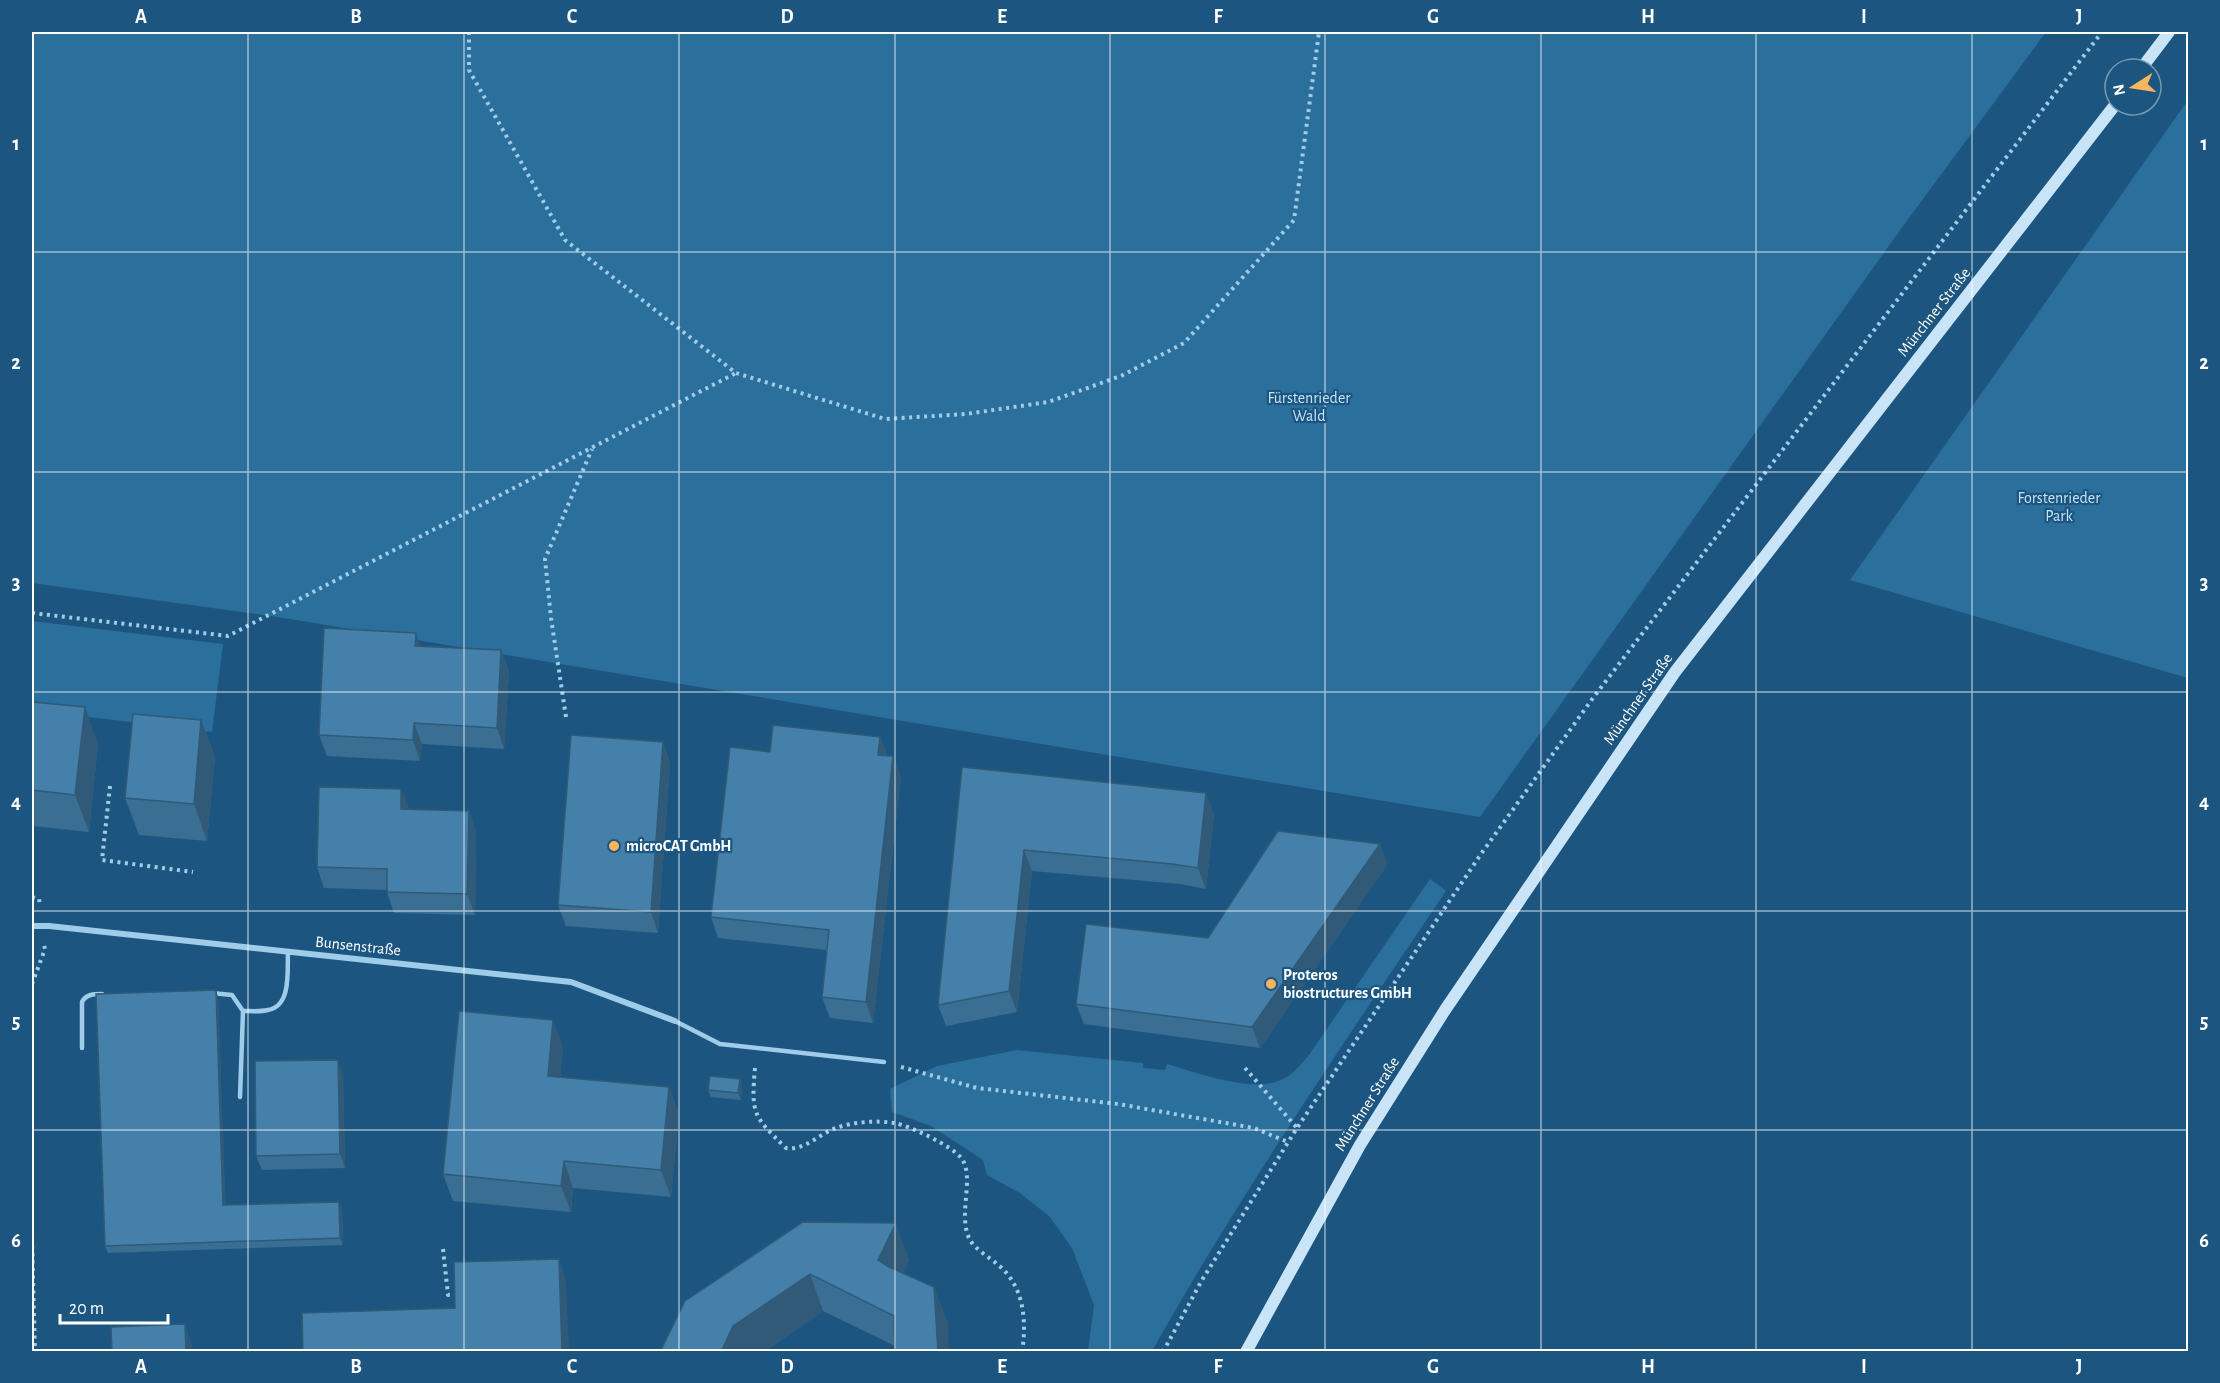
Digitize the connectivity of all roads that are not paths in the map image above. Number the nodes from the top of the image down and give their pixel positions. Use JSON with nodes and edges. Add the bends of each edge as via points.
{"nodes":[{"id":1,"x":2169,"y":32,"type":"edge"},
{"id":2,"x":2150,"y":57,"type":"edge"},
{"id":3,"x":2106,"y":117,"type":"edge"},
{"id":4,"x":32,"y":926,"type":"edge"},
{"id":5,"x":288,"y":951,"type":"junction"},
{"id":6,"x":207,"y":993,"type":"edge"},
{"id":7,"x":108,"y":994,"type":"edge"},
{"id":8,"x":243,"y":1011,"type":"junction"},
{"id":9,"x":675,"y":1021,"type":"joint"},
{"id":10,"x":82,"y":1048,"type":"dead end"},
{"id":11,"x":884,"y":1062,"type":"road end"},
{"id":12,"x":240,"y":1097,"type":"dead end"},
{"id":13,"x":1246,"y":1352,"type":"edge"}],
"edges":[{"from":1,"to":2,"type":"main road"},
{"from":3,"to":13,"type":"main road","name":"Münchner Straße","via":[[1675,672],[1452,1000],[1366,1135]]},
{"from":4,"to":5,"type":"street","name":"Bunsenstraße"},
{"from":5,"to":8,"type":"lane","via":[[282,1001],[267,1011]]},
{"from":5,"to":9,"type":"street","name":"Bunsenstraße","via":[[571,982]]},
{"from":6,"to":8,"type":"lane","via":[[232,995]]},
{"from":7,"to":10,"type":"lane","via":[[90,995],[82,1002]]},
{"from":8,"to":12,"type":"lane"},
{"from":9,"to":11,"type":"lane","via":[[720,1044]]}]}
